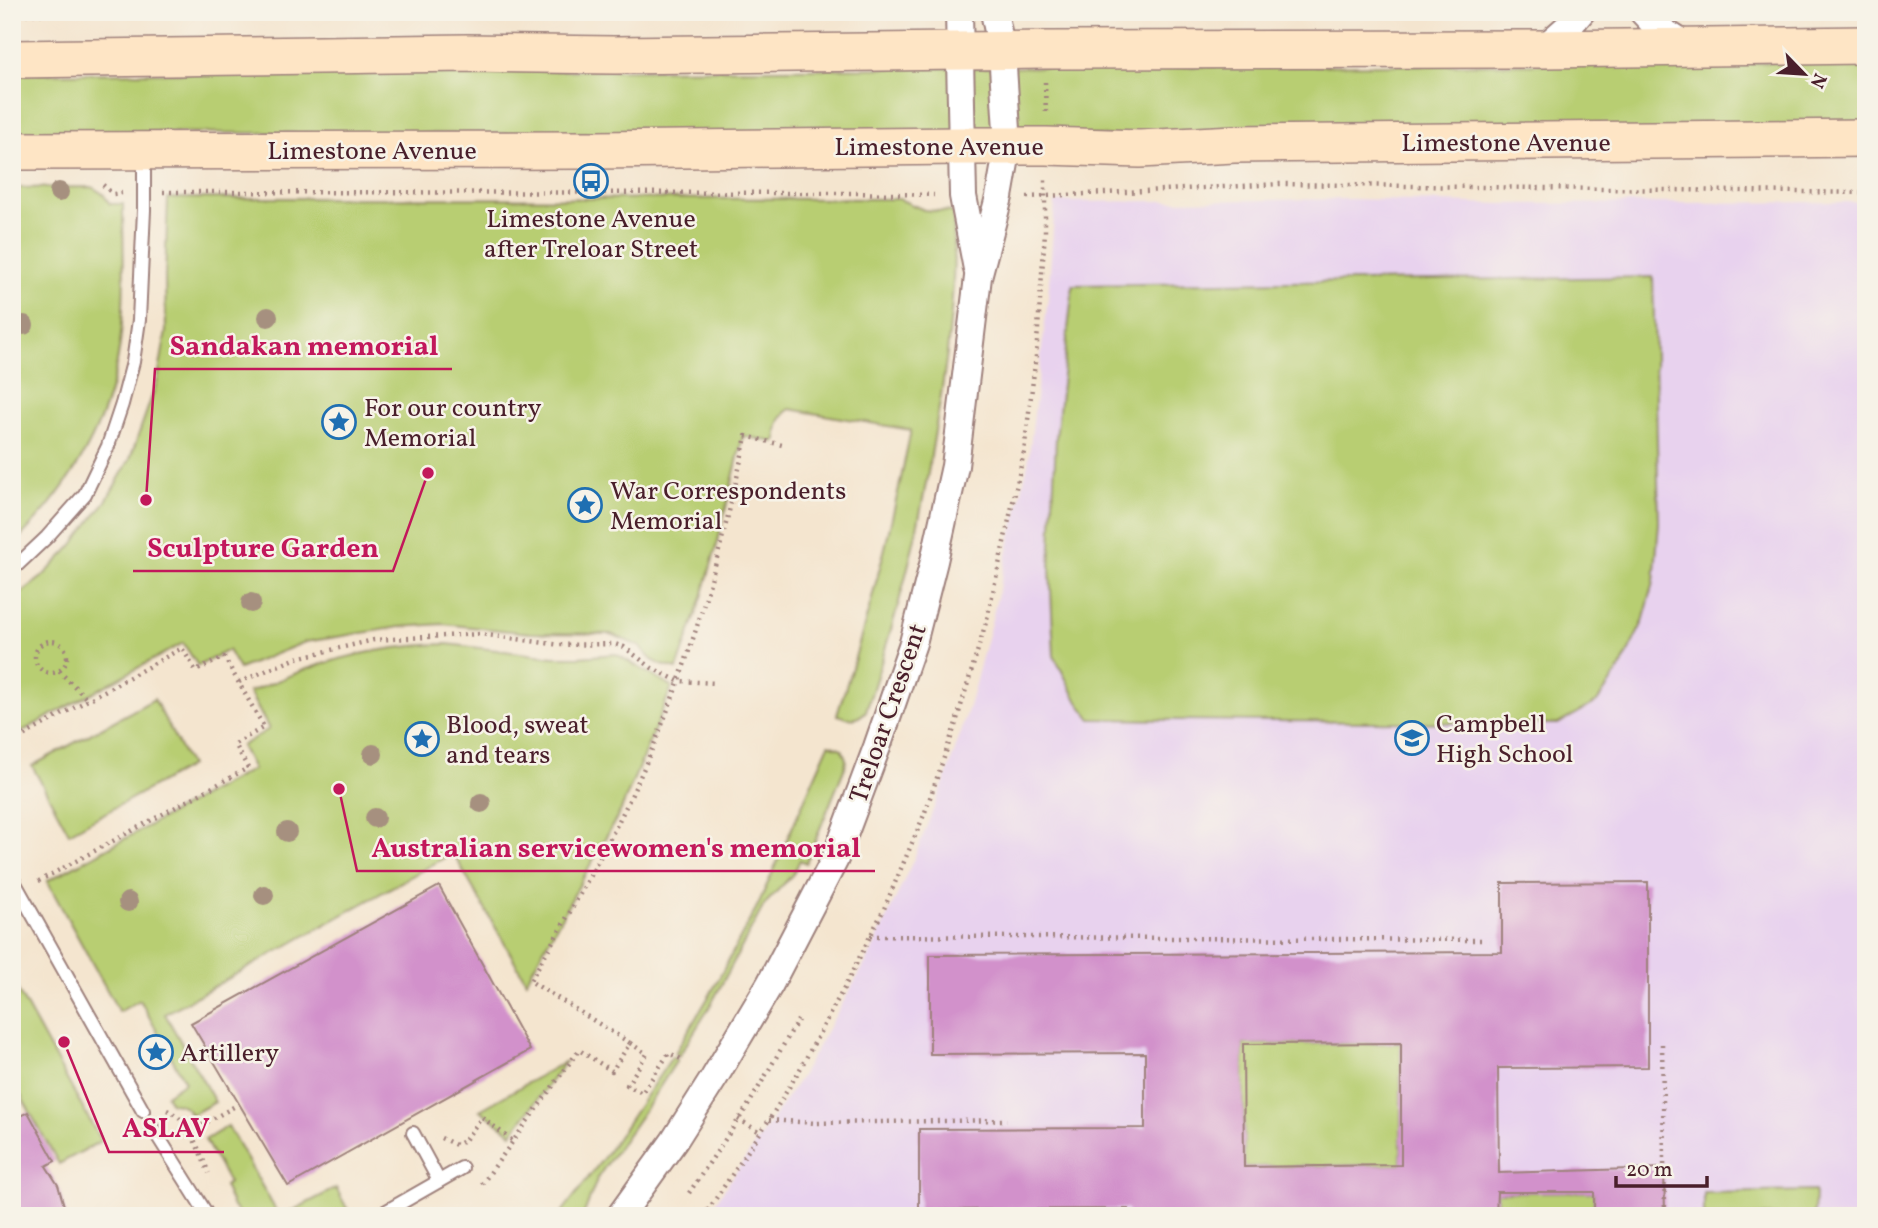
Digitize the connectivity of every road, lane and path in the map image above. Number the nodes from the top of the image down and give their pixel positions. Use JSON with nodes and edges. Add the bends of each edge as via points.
{"nodes":[{"id":1,"x":494,"y":12,"type":"edge"},
{"id":2,"x":959,"y":12,"type":"edge"},
{"id":3,"x":994,"y":12,"type":"edge"},
{"id":4,"x":1581,"y":12,"type":"edge"},
{"id":5,"x":1643,"y":12,"type":"edge"},
{"id":6,"x":12,"y":14,"type":"edge"},
{"id":7,"x":1866,"y":44,"type":"edge"},
{"id":8,"x":1689,"y":47,"type":"junction"},
{"id":9,"x":1544,"y":49,"type":"junction"},
{"id":10,"x":1045,"y":50,"type":"junction"},
{"id":11,"x":961,"y":51,"type":"junction"},
{"id":12,"x":1002,"y":51,"type":"junction"},
{"id":13,"x":12,"y":58,"type":"edge"},
{"id":14,"x":1866,"y":138,"type":"edge"},
{"id":15,"x":961,"y":146,"type":"junction"},
{"id":16,"x":1008,"y":146,"type":"junction"},
{"id":17,"x":1046,"y":146,"type":"junction"},
{"id":18,"x":12,"y":151,"type":"edge"},
{"id":19,"x":145,"y":151,"type":"junction"},
{"id":20,"x":978,"y":277,"type":"junction"},
{"id":21,"x":782,"y":445,"type":"dead end"},
{"id":22,"x":12,"y":570,"type":"edge"},
{"id":23,"x":59,"y":671,"type":"junction"},
{"id":24,"x":678,"y":681,"type":"junction"},
{"id":25,"x":239,"y":682,"type":"junction"},
{"id":26,"x":717,"y":683,"type":"dead end"},
{"id":27,"x":88,"y":700,"type":"junction"},
{"id":28,"x":12,"y":741,"type":"edge"},
{"id":29,"x":12,"y":878,"type":"edge"},
{"id":30,"x":23,"y":897,"type":"junction"},
{"id":31,"x":870,"y":936,"type":"junction"},
{"id":32,"x":1482,"y":940,"type":"dead end"},
{"id":33,"x":798,"y":1020,"type":"dead end"},
{"id":34,"x":630,"y":1042,"type":"junction"},
{"id":35,"x":1662,"y":1044,"type":"dead end"},
{"id":36,"x":682,"y":1060,"type":"dead end"},
{"id":37,"x":239,"y":1104,"type":"dead end"},
{"id":38,"x":143,"y":1111,"type":"dead end"},
{"id":39,"x":738,"y":1119,"type":"junction"},
{"id":40,"x":1007,"y":1120,"type":"dead end"},
{"id":41,"x":769,"y":1121,"type":"junction"},
{"id":42,"x":152,"y":1127,"type":"dead end"},
{"id":43,"x":189,"y":1132,"type":"dead end"},
{"id":44,"x":761,"y":1132,"type":"junction"},
{"id":45,"x":413,"y":1133,"type":"joint"},
{"id":46,"x":513,"y":1141,"type":"junction"},
{"id":47,"x":462,"y":1168,"type":"dead end"},
{"id":48,"x":439,"y":1181,"type":"junction"},
{"id":49,"x":482,"y":1184,"type":"dead end"},
{"id":50,"x":689,"y":1192,"type":"dead end"},
{"id":51,"x":208,"y":1216,"type":"edge"},
{"id":52,"x":378,"y":1216,"type":"edge"},
{"id":53,"x":620,"y":1216,"type":"edge"},
{"id":54,"x":704,"y":1216,"type":"edge"},
{"id":55,"x":1665,"y":1216,"type":"edge"}],
"edges":[{"from":1,"to":6,"type":"path"},
{"from":2,"to":11,"type":"street","name":"Treloar Crescent"},
{"from":3,"to":12,"type":"street","name":"Treloar Crescent"},
{"from":4,"to":9,"type":"street"},
{"from":5,"to":8,"type":"street","via":[[1658,28]]},
{"from":7,"to":8,"type":"main road"},
{"from":8,"to":9,"type":"main road"},
{"from":9,"to":10,"type":"main road"},
{"from":10,"to":12,"type":"main road"},
{"from":10,"to":17,"type":"path"},
{"from":11,"to":12,"type":"main road"},
{"from":11,"to":13,"type":"main road"},
{"from":11,"to":15,"type":"street","name":"Treloar Crescent"},
{"from":12,"to":16,"type":"street","name":"Treloar Crescent"},
{"from":14,"to":17,"type":"main road","name":"Limestone Avenue","via":[[1234,144],[1140,149]]},
{"from":15,"to":16,"type":"main road","name":"Limestone Avenue"},
{"from":15,"to":19,"type":"main road","name":"Limestone Avenue"},
{"from":15,"to":20,"type":"street","name":"Treloar Crescent","via":[[963,196]]},
{"from":16,"to":17,"type":"main road","name":"Limestone Avenue"},
{"from":16,"to":20,"type":"street","name":"Treloar Crescent"},
{"from":17,"to":31,"type":"path","via":[[1036,356],[1008,529],[955,726],[924,815]]},
{"from":18,"to":19,"type":"main road","name":"Limestone Avenue"},
{"from":19,"to":22,"type":"lane","via":[[139,320],[122,404],[85,494]]},
{"from":20,"to":53,"type":"street","name":"Treloar Crescent","via":[[955,466],[934,561],[913,643],[835,859],[715,1078]]},
{"from":21,"to":24,"type":"path","via":[[746,436],[726,526]]},
{"from":23,"to":23,"type":"path","via":[[49,674],[37,665],[36,650],[43,643],[53,641],[65,649],[66,664]]},
{"from":23,"to":27,"type":"path"},
{"from":24,"to":25,"type":"path","via":[[615,644],[560,645],[480,635],[374,639],[297,658]]},
{"from":24,"to":26,"type":"path"},
{"from":24,"to":34,"type":"path","via":[[619,821],[530,981]]},
{"from":25,"to":27,"type":"path","via":[[224,657],[196,671],[182,648]]},
{"from":25,"to":30,"type":"path","via":[[264,727],[235,744],[247,768],[39,881]]},
{"from":27,"to":28,"type":"path"},
{"from":29,"to":30,"type":"lane"},
{"from":30,"to":38,"type":"lane"},
{"from":31,"to":32,"type":"path"},
{"from":31,"to":41,"type":"path"},
{"from":33,"to":39,"type":"path"},
{"from":34,"to":36,"type":"path","via":[[647,1054],[627,1085],[642,1093],[669,1053]]},
{"from":34,"to":46,"type":"path","via":[[612,1071],[579,1050]]},
{"from":35,"to":55,"type":"path"},
{"from":37,"to":43,"type":"path"},
{"from":39,"to":44,"type":"path"},
{"from":39,"to":50,"type":"path"},
{"from":40,"to":41,"type":"path"},
{"from":41,"to":44,"type":"path"},
{"from":42,"to":51,"type":"lane"},
{"from":44,"to":54,"type":"path"},
{"from":45,"to":46,"type":"path","via":[[430,1123],[440,1137],[456,1145],[482,1117]]},
{"from":45,"to":48,"type":"lane"},
{"from":46,"to":49,"type":"path"},
{"from":47,"to":48,"type":"lane"},
{"from":48,"to":52,"type":"lane"}]}
